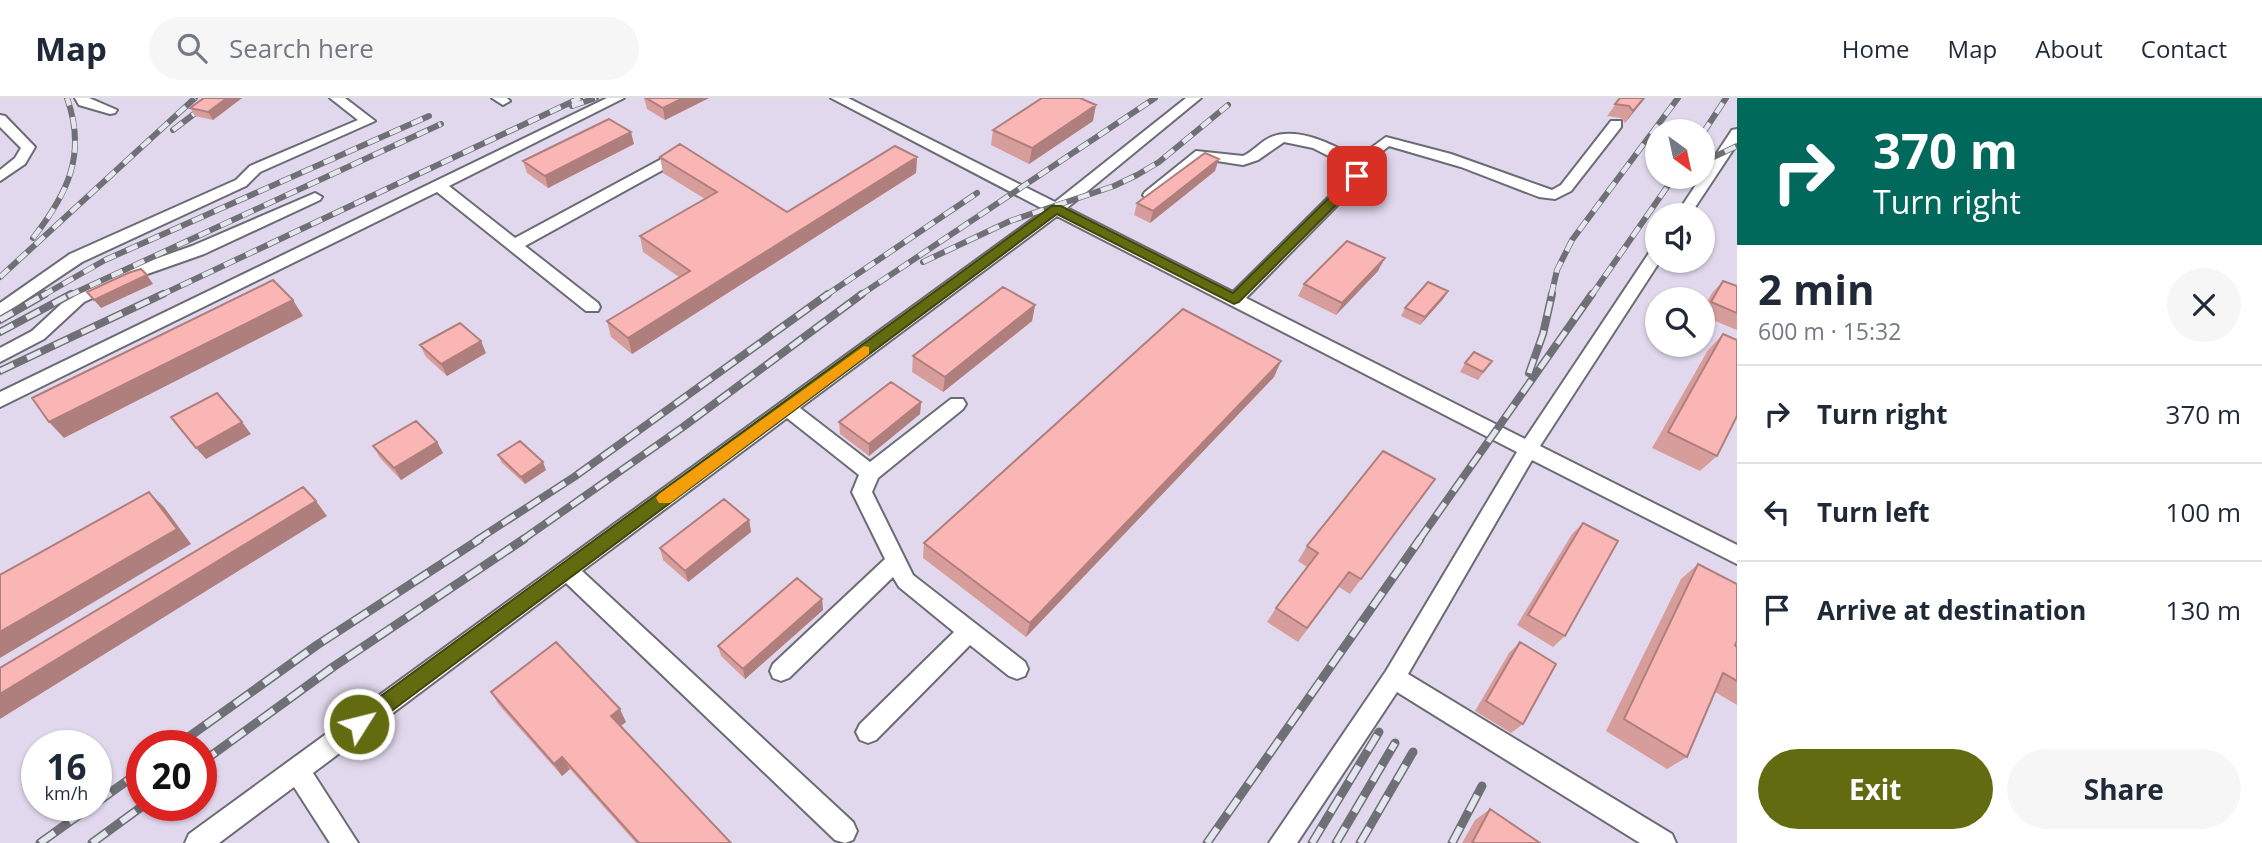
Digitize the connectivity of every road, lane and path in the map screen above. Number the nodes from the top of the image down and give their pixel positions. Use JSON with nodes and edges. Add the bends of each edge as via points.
{"nodes":[{"id":1,"x":82,"y":98,"type":"edge"},
{"id":2,"x":337,"y":98,"type":"edge"},
{"id":3,"x":618,"y":98,"type":"edge"},
{"id":4,"x":838,"y":98,"type":"edge"},
{"id":5,"x":1194,"y":98,"type":"edge"},
{"id":6,"x":110,"y":110,"type":"dead end"},
{"id":7,"x":0,"y":119,"type":"edge"},
{"id":8,"x":1616,"y":124,"type":"dead end"},
{"id":9,"x":1737,"y":133,"type":"edge"},
{"id":10,"x":674,"y":158,"type":"edge"},
{"id":11,"x":1357,"y":165,"type":"junction"},
{"id":12,"x":0,"y":177,"type":"edge"},
{"id":13,"x":439,"y":186,"type":"junction"},
{"id":14,"x":315,"y":197,"type":"dead end"},
{"id":15,"x":1142,"y":200,"type":"edge"},
{"id":16,"x":1691,"y":203,"type":"edge"},
{"id":17,"x":1056,"y":209,"type":"junction"},
{"id":18,"x":515,"y":245,"type":"junction"},
{"id":19,"x":1645,"y":272,"type":"edge"},
{"id":20,"x":1234,"y":299,"type":"junction"},
{"id":21,"x":592,"y":307,"type":"dead end"},
{"id":22,"x":0,"y":311,"type":"edge"},
{"id":23,"x":0,"y":356,"type":"edge"},
{"id":24,"x":0,"y":400,"type":"edge"},
{"id":25,"x":957,"y":404,"type":"dead end"},
{"id":26,"x":787,"y":408,"type":"junction"},
{"id":27,"x":1529,"y":449,"type":"junction"},
{"id":28,"x":870,"y":473,"type":"junction"},
{"id":29,"x":1737,"y":555,"type":"edge"},
{"id":30,"x":896,"y":561,"type":"junction"},
{"id":31,"x":567,"y":570,"type":"junction"},
{"id":32,"x":970,"y":631,"type":"junction"},
{"id":33,"x":1017,"y":668,"type":"dead end"},
{"id":34,"x":780,"y":671,"type":"dead end"},
{"id":35,"x":1394,"y":678,"type":"junction"},
{"id":36,"x":868,"y":732,"type":"dead end"},
{"id":37,"x":297,"y":770,"type":"junction"},
{"id":38,"x":844,"y":831,"type":"dead end"},
{"id":39,"x":198,"y":843,"type":"edge"},
{"id":40,"x":345,"y":843,"type":"edge"},
{"id":41,"x":1283,"y":843,"type":"edge"},
{"id":42,"x":1662,"y":843,"type":"edge"}],
"edges":[{"from":1,"to":6,"type":"lane"},
{"from":2,"to":22,"type":"lane","via":[[368,121],[255,169],[242,183],[76,258]]},
{"from":3,"to":13,"type":"lane"},
{"from":4,"to":17,"type":"lane"},
{"from":5,"to":17,"type":"lane"},
{"from":7,"to":12,"type":"lane","via":[[28,147],[18,163]]},
{"from":8,"to":11,"type":"lane","via":[[1566,188],[1555,195],[1438,152],[1387,141]]},
{"from":9,"to":16,"type":"lane"},
{"from":10,"to":18,"type":"lane"},
{"from":11,"to":15,"type":"lane","via":[[1309,142],[1279,139],[1249,159],[1201,154]]},
{"from":11,"to":20,"type":"lane","via":[[1357,176]]},
{"from":13,"to":18,"type":"lane"},
{"from":13,"to":24,"type":"lane"},
{"from":14,"to":23,"type":"lane","via":[[78,298],[38,335]]},
{"from":17,"to":20,"type":"lane"},
{"from":17,"to":26,"type":"lane"},
{"from":18,"to":21,"type":"lane"},
{"from":19,"to":27,"type":"lane"},
{"from":20,"to":27,"type":"lane"},
{"from":25,"to":28,"type":"lane"},
{"from":26,"to":28,"type":"lane"},
{"from":26,"to":31,"type":"lane"},
{"from":27,"to":29,"type":"lane"},
{"from":27,"to":35,"type":"lane"},
{"from":28,"to":30,"type":"lane","via":[[862,492]]},
{"from":30,"to":32,"type":"lane","via":[[906,581]]},
{"from":30,"to":34,"type":"lane"},
{"from":31,"to":37,"type":"lane"},
{"from":31,"to":38,"type":"lane"},
{"from":32,"to":33,"type":"lane"},
{"from":32,"to":36,"type":"lane"},
{"from":35,"to":41,"type":"lane"},
{"from":35,"to":42,"type":"lane"},
{"from":37,"to":39,"type":"lane"},
{"from":37,"to":40,"type":"lane"}]}
